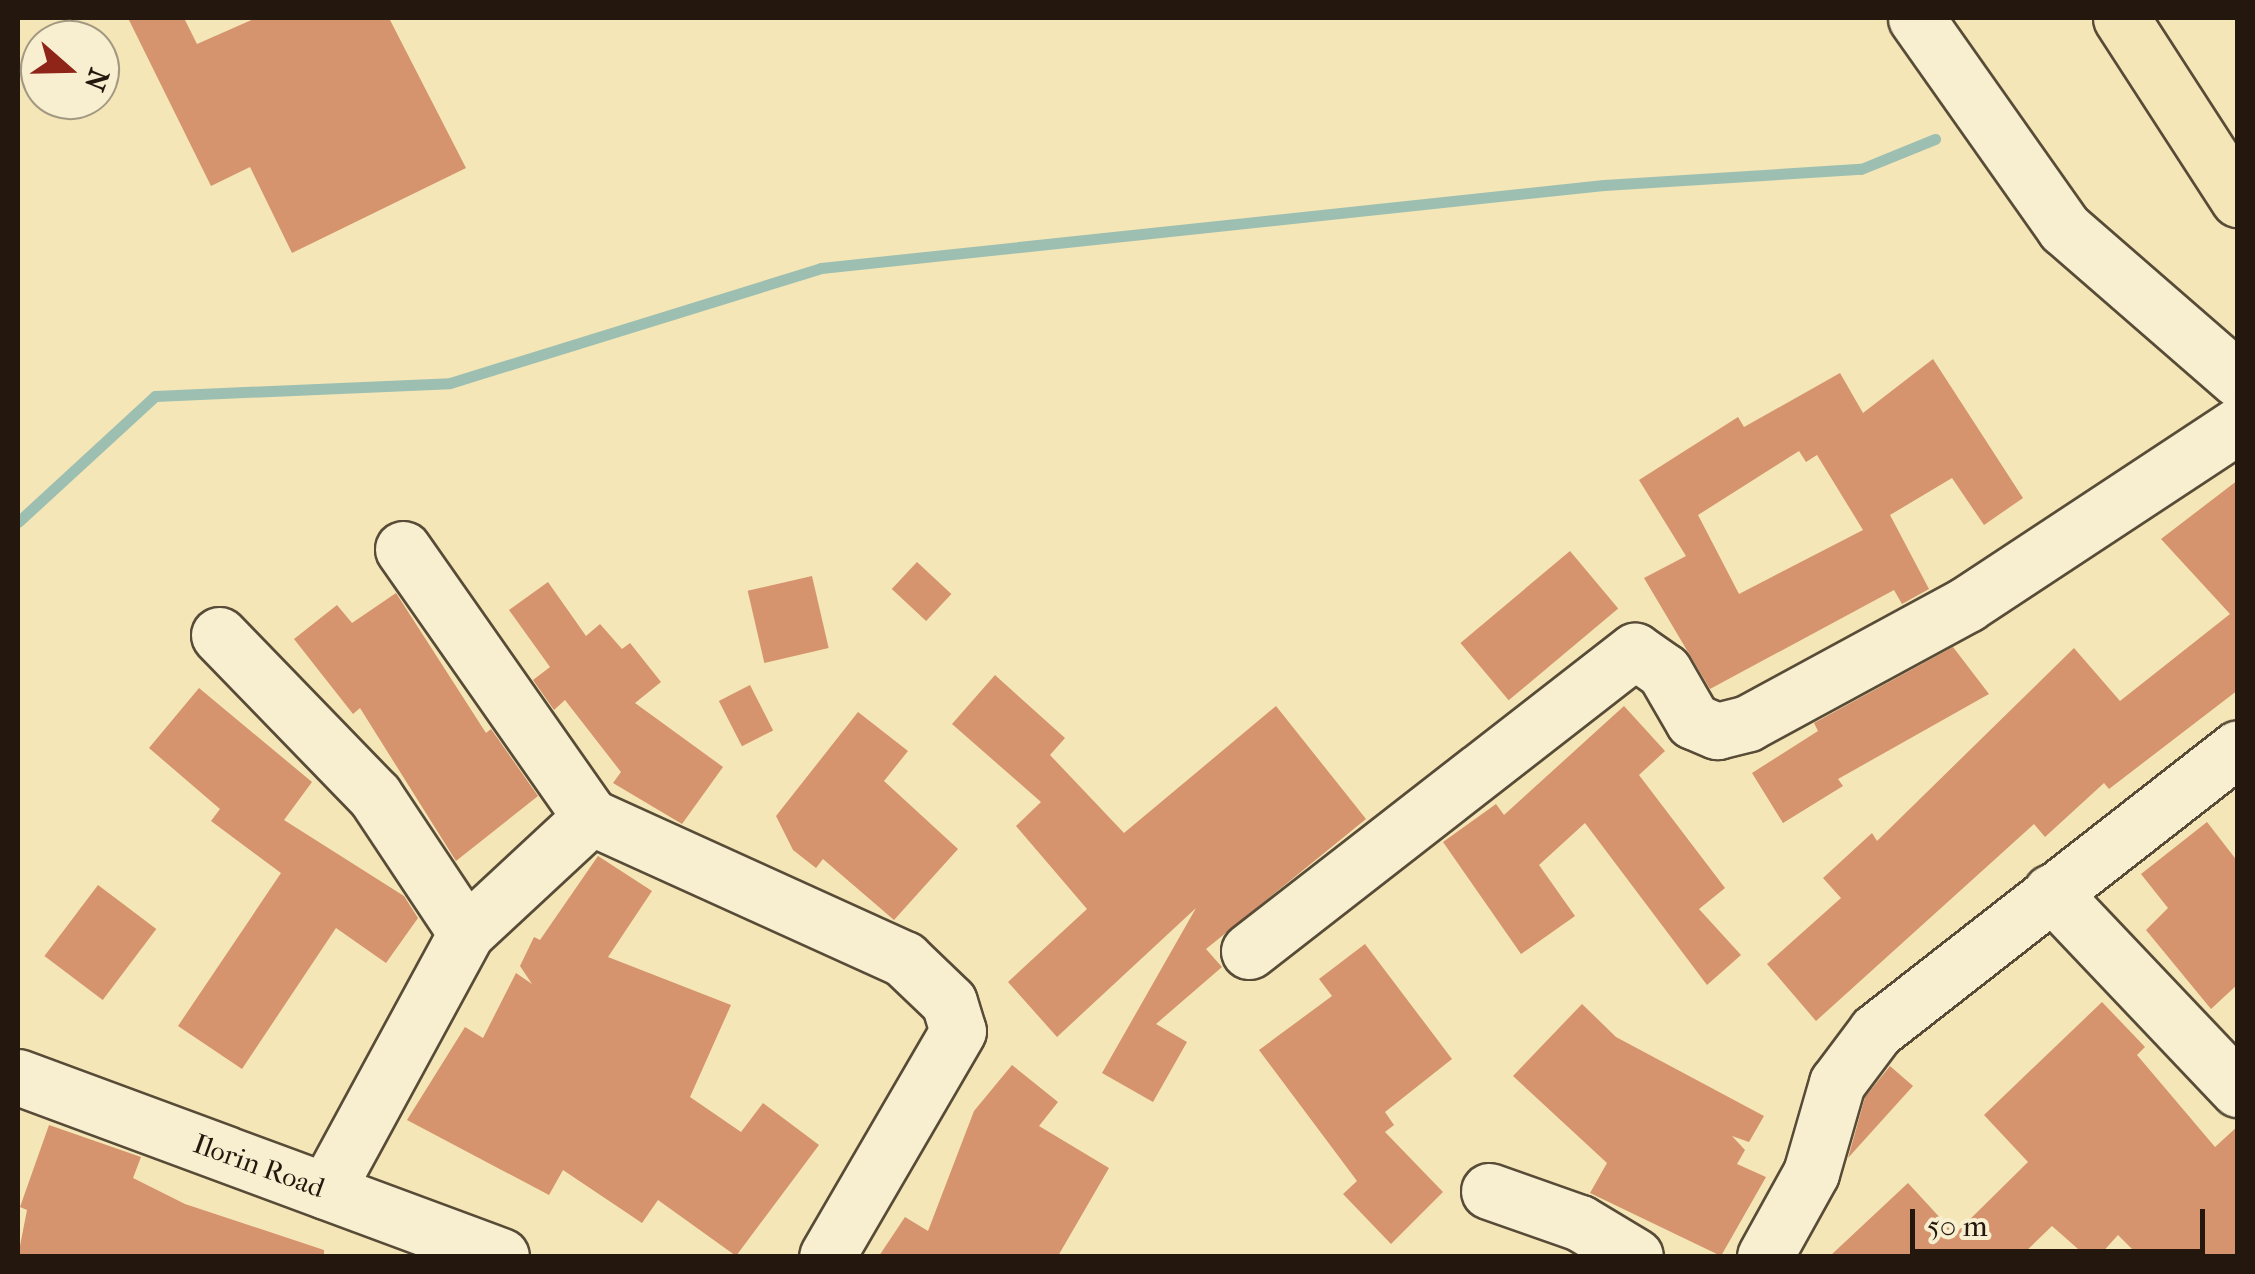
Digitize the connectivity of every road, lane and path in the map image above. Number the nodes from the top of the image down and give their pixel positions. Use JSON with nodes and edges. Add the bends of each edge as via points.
{"nodes":[{"id":1,"x":1916,"y":18,"type":"edge"},
{"id":2,"x":2121,"y":18,"type":"edge"},
{"id":3,"x":2238,"y":199,"type":"edge"},
{"id":4,"x":2238,"y":379,"type":"edge"},
{"id":5,"x":2238,"y":425,"type":"edge"},
{"id":6,"x":403,"y":550,"type":"dead end"},
{"id":7,"x":220,"y":635,"type":"dead end"},
{"id":8,"x":2238,"y":748,"type":"edge"},
{"id":9,"x":592,"y":817,"type":"junction"},
{"id":10,"x":2051,"y":892,"type":"junction"},
{"id":11,"x":466,"y":933,"type":"junction"},
{"id":12,"x":1249,"y":951,"type":"dead end"},
{"id":13,"x":19,"y":1082,"type":"edge"},
{"id":14,"x":2238,"y":1089,"type":"edge"},
{"id":15,"x":1489,"y":1190,"type":"dead end"},
{"id":16,"x":326,"y":1191,"type":"junction"},
{"id":17,"x":491,"y":1255,"type":"edge"},
{"id":18,"x":827,"y":1256,"type":"edge"},
{"id":19,"x":1634,"y":1256,"type":"edge"},
{"id":20,"x":1765,"y":1256,"type":"edge"}],
"edges":[{"from":1,"to":4,"type":"street","via":[[2064,228]]},
{"from":2,"to":3,"type":"main road"},
{"from":5,"to":12,"type":"street","via":[[1966,604],[1748,723],[1717,731],[1693,720],[1664,671],[1635,651]]},
{"from":6,"to":9,"type":"street"},
{"from":7,"to":11,"type":"street","via":[[375,796]]},
{"from":8,"to":10,"type":"street"},
{"from":9,"to":11,"type":"street"},
{"from":9,"to":18,"type":"street","via":[[904,960],[950,1002],[958,1031]]},
{"from":10,"to":14,"type":"street"},
{"from":10,"to":20,"type":"street","via":[[1876,1032],[1837,1083],[1811,1173]]},
{"from":11,"to":16,"type":"street"},
{"from":13,"to":16,"type":"street","name":"Ilorin Road"},
{"from":15,"to":19,"type":"street","via":[[1580,1224]]},
{"from":16,"to":17,"type":"street","name":"Ilorin Road"}]}
